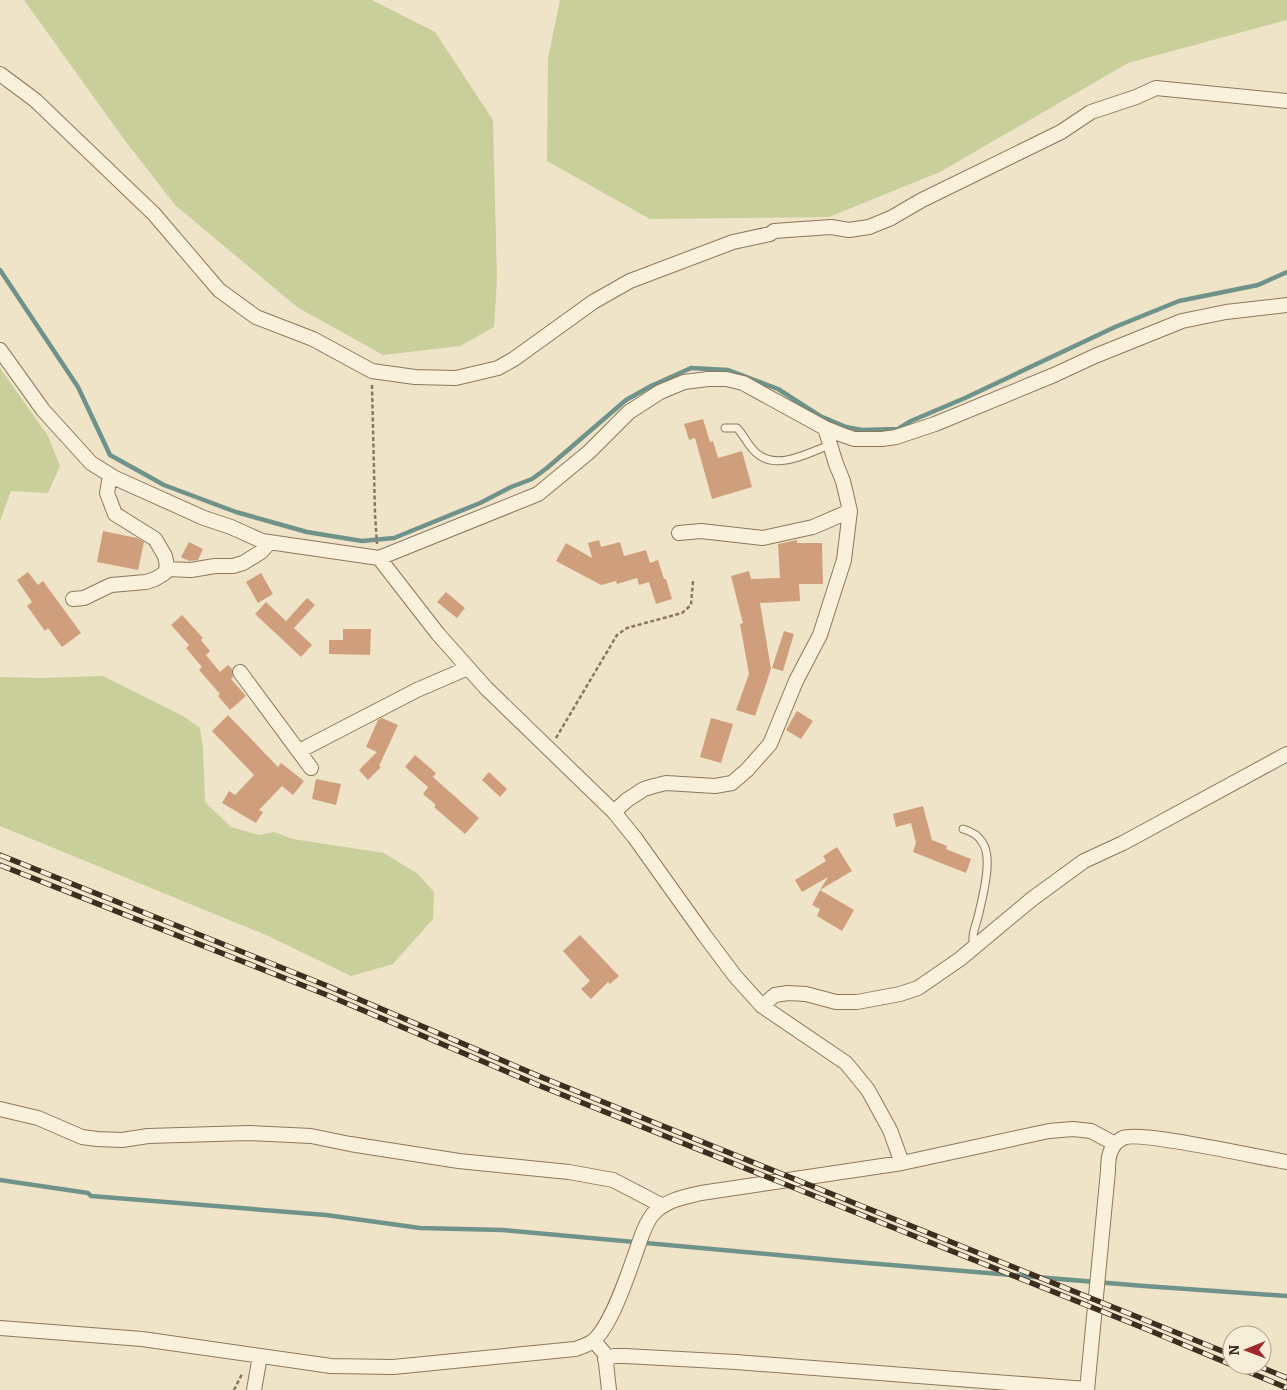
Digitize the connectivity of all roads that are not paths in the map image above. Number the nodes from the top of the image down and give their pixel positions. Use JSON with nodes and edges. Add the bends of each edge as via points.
{"nodes":[{"id":1,"x":0,"y":74,"type":"edge"},
{"id":2,"x":1287,"y":100,"type":"edge"},
{"id":3,"x":1287,"y":305,"type":"edge"},
{"id":4,"x":0,"y":350,"type":"edge"},
{"id":5,"x":725,"y":428,"type":"dead end"},
{"id":6,"x":825,"y":428,"type":"junction"},
{"id":7,"x":830,"y":445,"type":"junction"},
{"id":8,"x":110,"y":474,"type":"junction"},
{"id":9,"x":850,"y":511,"type":"junction"},
{"id":10,"x":679,"y":533,"type":"dead end"},
{"id":11,"x":270,"y":542,"type":"junction"},
{"id":12,"x":378,"y":558,"type":"junction"},
{"id":13,"x":166,"y":569,"type":"junction"},
{"id":14,"x":72,"y":599,"type":"dead end"},
{"id":15,"x":468,"y":668,"type":"junction"},
{"id":16,"x":240,"y":672,"type":"dead end"},
{"id":17,"x":298,"y":750,"type":"junction"},
{"id":18,"x":1287,"y":754,"type":"edge"},
{"id":19,"x":311,"y":768,"type":"dead end"},
{"id":20,"x":614,"y":812,"type":"junction"},
{"id":21,"x":963,"y":829,"type":"dead end"},
{"id":22,"x":974,"y":947,"type":"junction"},
{"id":23,"x":762,"y":1006,"type":"junction"},
{"id":24,"x":0,"y":1109,"type":"edge"},
{"id":25,"x":1115,"y":1144,"type":"junction"},
{"id":26,"x":1287,"y":1162,"type":"edge"},
{"id":27,"x":902,"y":1163,"type":"junction"},
{"id":28,"x":663,"y":1206,"type":"junction"},
{"id":29,"x":0,"y":1328,"type":"edge"},
{"id":30,"x":594,"y":1341,"type":"junction"},
{"id":31,"x":260,"y":1356,"type":"junction"},
{"id":32,"x":605,"y":1359,"type":"junction"},
{"id":33,"x":1087,"y":1389,"type":"edge"},
{"id":34,"x":254,"y":1390,"type":"edge"},
{"id":35,"x":609,"y":1390,"type":"edge"}],
"edges":[{"from":1,"to":2,"type":"street","via":[[35,100],[154,214],[219,290],[256,317],[314,339],[372,371],[415,378],[456,378],[498,368],[593,302],[630,281],[732,242],[774,231],[869,227],[1061,132],[1091,112],[1156,88]]},
{"from":3,"to":6,"type":"street","via":[[1182,321],[935,424],[896,437],[854,439]]},
{"from":4,"to":8,"type":"street","via":[[43,410],[91,463]]},
{"from":5,"to":7,"type":"lane","via":[[737,428],[758,455],[769,461],[793,458]]},
{"from":6,"to":7,"type":"street"},
{"from":6,"to":12,"type":"street","via":[[743,383],[708,379],[684,382],[660,392],[629,412],[589,452],[538,494]]},
{"from":7,"to":9,"type":"street"},
{"from":8,"to":11,"type":"street","via":[[204,518]]},
{"from":8,"to":13,"type":"street","via":[[107,494],[115,514],[155,539],[165,556]]},
{"from":9,"to":10,"type":"street","via":[[813,527],[763,538],[701,531]]},
{"from":9,"to":20,"type":"street","via":[[844,560],[820,635],[796,680],[770,744],[732,783],[716,786],[666,783],[644,789]]},
{"from":11,"to":12,"type":"street"},
{"from":11,"to":13,"type":"street","via":[[261,552],[233,566]]},
{"from":12,"to":15,"type":"street"},
{"from":13,"to":14,"type":"street","via":[[156,579],[111,585],[84,598]]},
{"from":15,"to":17,"type":"street"},
{"from":15,"to":20,"type":"street"},
{"from":16,"to":17,"type":"street"},
{"from":17,"to":19,"type":"street"},
{"from":18,"to":22,"type":"street","via":[[1124,843],[1084,861]]},
{"from":20,"to":23,"type":"street","via":[[735,976]]},
{"from":21,"to":22,"type":"lane","via":[[982,841],[987,857],[985,882],[972,937]]},
{"from":22,"to":23,"type":"street","via":[[918,988],[900,994],[836,1002],[788,993],[775,995]]},
{"from":23,"to":27,"type":"street","via":[[846,1063],[868,1090],[890,1130]]},
{"from":24,"to":28,"type":"street","via":[[38,1118],[97,1139],[249,1133],[311,1136],[459,1160],[569,1172],[612,1180]]},
{"from":25,"to":26,"type":"street","via":[[1129,1136],[1148,1137]]},
{"from":25,"to":27,"type":"street","via":[[1092,1131],[1049,1131]]},
{"from":25,"to":33,"type":"street","via":[[1108,1159]]},
{"from":27,"to":28,"type":"street","via":[[701,1193],[672,1200]]},
{"from":28,"to":30,"type":"street","via":[[653,1215],[643,1233],[618,1300]]},
{"from":29,"to":31,"type":"street","via":[[142,1339]]},
{"from":30,"to":31,"type":"street","via":[[575,1349],[393,1367],[331,1366]]},
{"from":30,"to":32,"type":"street","via":[[605,1354]]},
{"from":31,"to":34,"type":"street"},
{"from":32,"to":33,"type":"street","via":[[625,1356],[736,1362]]},
{"from":32,"to":35,"type":"street"}]}
